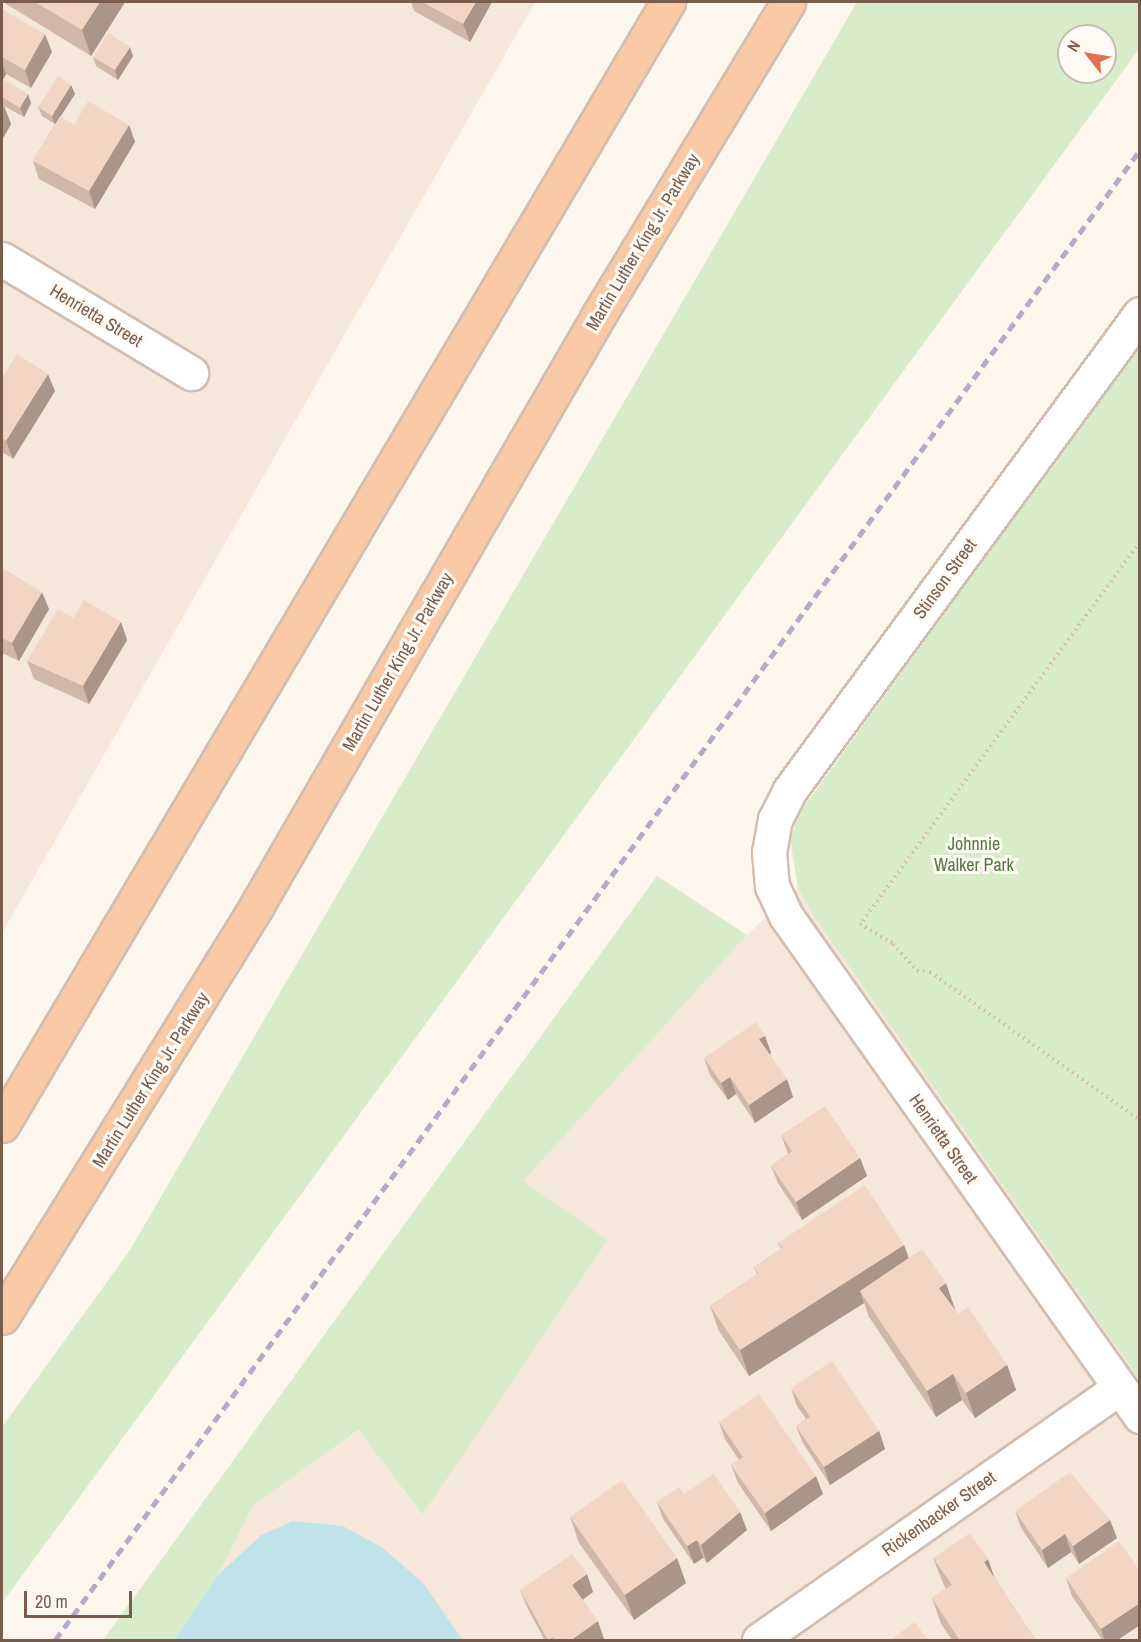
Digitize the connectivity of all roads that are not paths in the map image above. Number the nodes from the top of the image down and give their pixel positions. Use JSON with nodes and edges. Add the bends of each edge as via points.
{"nodes":[{"id":1,"x":668,"y":2,"type":"edge"},
{"id":2,"x":788,"y":2,"type":"edge"},
{"id":3,"x":2,"y":259,"type":"edge"},
{"id":4,"x":1140,"y":314,"type":"edge"},
{"id":5,"x":191,"y":373,"type":"dead end"},
{"id":6,"x":769,"y":852,"type":"joint"},
{"id":7,"x":2,"y":1125,"type":"edge"},
{"id":8,"x":2,"y":1317,"type":"edge"},
{"id":9,"x":1119,"y":1388,"type":"junction"},
{"id":10,"x":1140,"y":1416,"type":"edge"},
{"id":11,"x":759,"y":1641,"type":"edge"}],
"edges":[{"from":1,"to":7,"type":"highway"},
{"from":2,"to":8,"type":"highway","name":"Martin Luther King Jr. Parkway","via":[[600,313],[257,905]]},
{"from":3,"to":5,"type":"street","name":"Henrietta Street"},
{"from":4,"to":6,"type":"street","name":"Stinson Street","via":[[790,789],[775,819]]},
{"from":6,"to":9,"type":"street","name":"Henrietta Street","via":[[772,886],[786,916]]},
{"from":9,"to":10,"type":"street","name":"Henrietta Street"},
{"from":9,"to":11,"type":"street","name":"Rickenbacker Street"}]}
